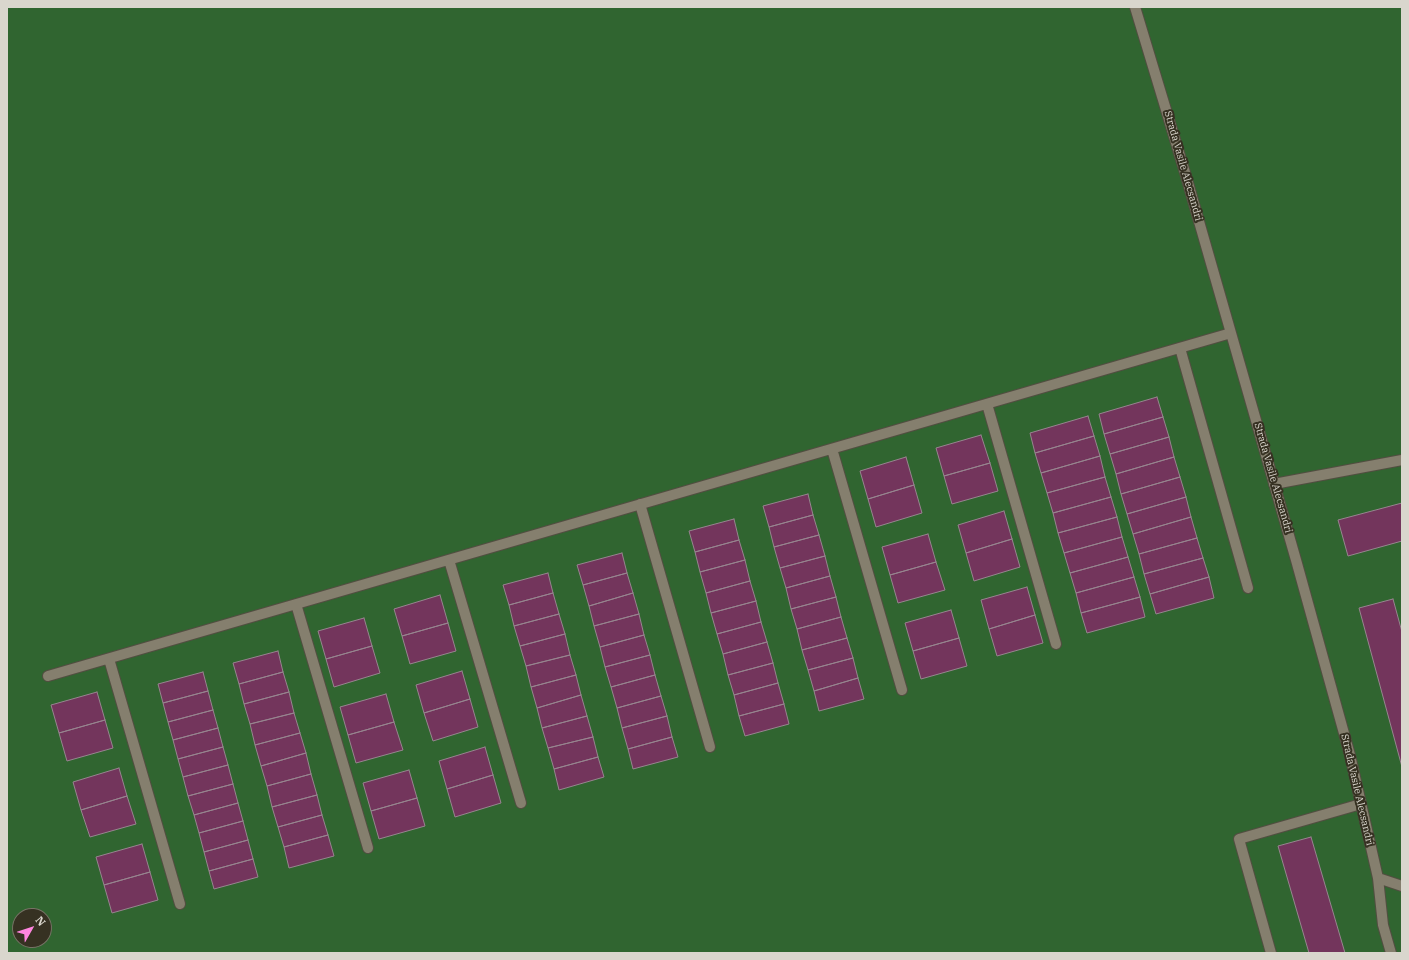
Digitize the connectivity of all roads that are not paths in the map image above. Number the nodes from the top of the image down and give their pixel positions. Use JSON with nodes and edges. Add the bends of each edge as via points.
{"nodes":[{"id":1,"x":1135,"y":7,"type":"edge"},
{"id":2,"x":1231,"y":333,"type":"junction"},
{"id":3,"x":1180,"y":348,"type":"junction"},
{"id":4,"x":987,"y":404,"type":"junction"},
{"id":5,"x":832,"y":449,"type":"junction"},
{"id":6,"x":1402,"y":460,"type":"edge"},
{"id":7,"x":1274,"y":484,"type":"junction"},
{"id":8,"x":640,"y":504,"type":"junction"},
{"id":9,"x":449,"y":560,"type":"junction"},
{"id":10,"x":1248,"y":588,"type":"dead end"},
{"id":11,"x":296,"y":604,"type":"junction"},
{"id":12,"x":1056,"y":644,"type":"dead end"},
{"id":13,"x":109,"y":659,"type":"junction"},
{"id":14,"x":48,"y":676,"type":"dead end"},
{"id":15,"x":902,"y":690,"type":"dead end"},
{"id":16,"x":710,"y":747,"type":"dead end"},
{"id":17,"x":521,"y":803,"type":"dead end"},
{"id":18,"x":1362,"y":804,"type":"junction"},
{"id":19,"x":368,"y":848,"type":"dead end"},
{"id":20,"x":1378,"y":878,"type":"junction"},
{"id":21,"x":1402,"y":886,"type":"edge"},
{"id":22,"x":180,"y":904,"type":"dead end"},
{"id":23,"x":1271,"y":953,"type":"edge"},
{"id":24,"x":1391,"y":953,"type":"edge"}],
"edges":[{"from":1,"to":2,"type":"street","name":"Strada Vasile Alecsandri"},
{"from":2,"to":3,"type":"street"},
{"from":2,"to":7,"type":"street","name":"Strada Vasile Alecsandri"},
{"from":3,"to":4,"type":"street"},
{"from":3,"to":10,"type":"street"},
{"from":4,"to":5,"type":"street"},
{"from":4,"to":12,"type":"street"},
{"from":5,"to":8,"type":"street"},
{"from":5,"to":15,"type":"street"},
{"from":6,"to":7,"type":"street"},
{"from":7,"to":18,"type":"street","name":"Strada Vasile Alecsandri"},
{"from":8,"to":9,"type":"street"},
{"from":8,"to":16,"type":"street"},
{"from":9,"to":11,"type":"street"},
{"from":9,"to":17,"type":"street"},
{"from":11,"to":13,"type":"street"},
{"from":11,"to":19,"type":"street"},
{"from":13,"to":14,"type":"street"},
{"from":13,"to":22,"type":"street"},
{"from":18,"to":20,"type":"street","name":"Strada Vasile Alecsandri"},
{"from":18,"to":23,"type":"street","via":[[1239,839]]},
{"from":20,"to":21,"type":"street"},
{"from":20,"to":24,"type":"street","name":"Strada Vasile Alecsandri","via":[[1383,925]]}]}
